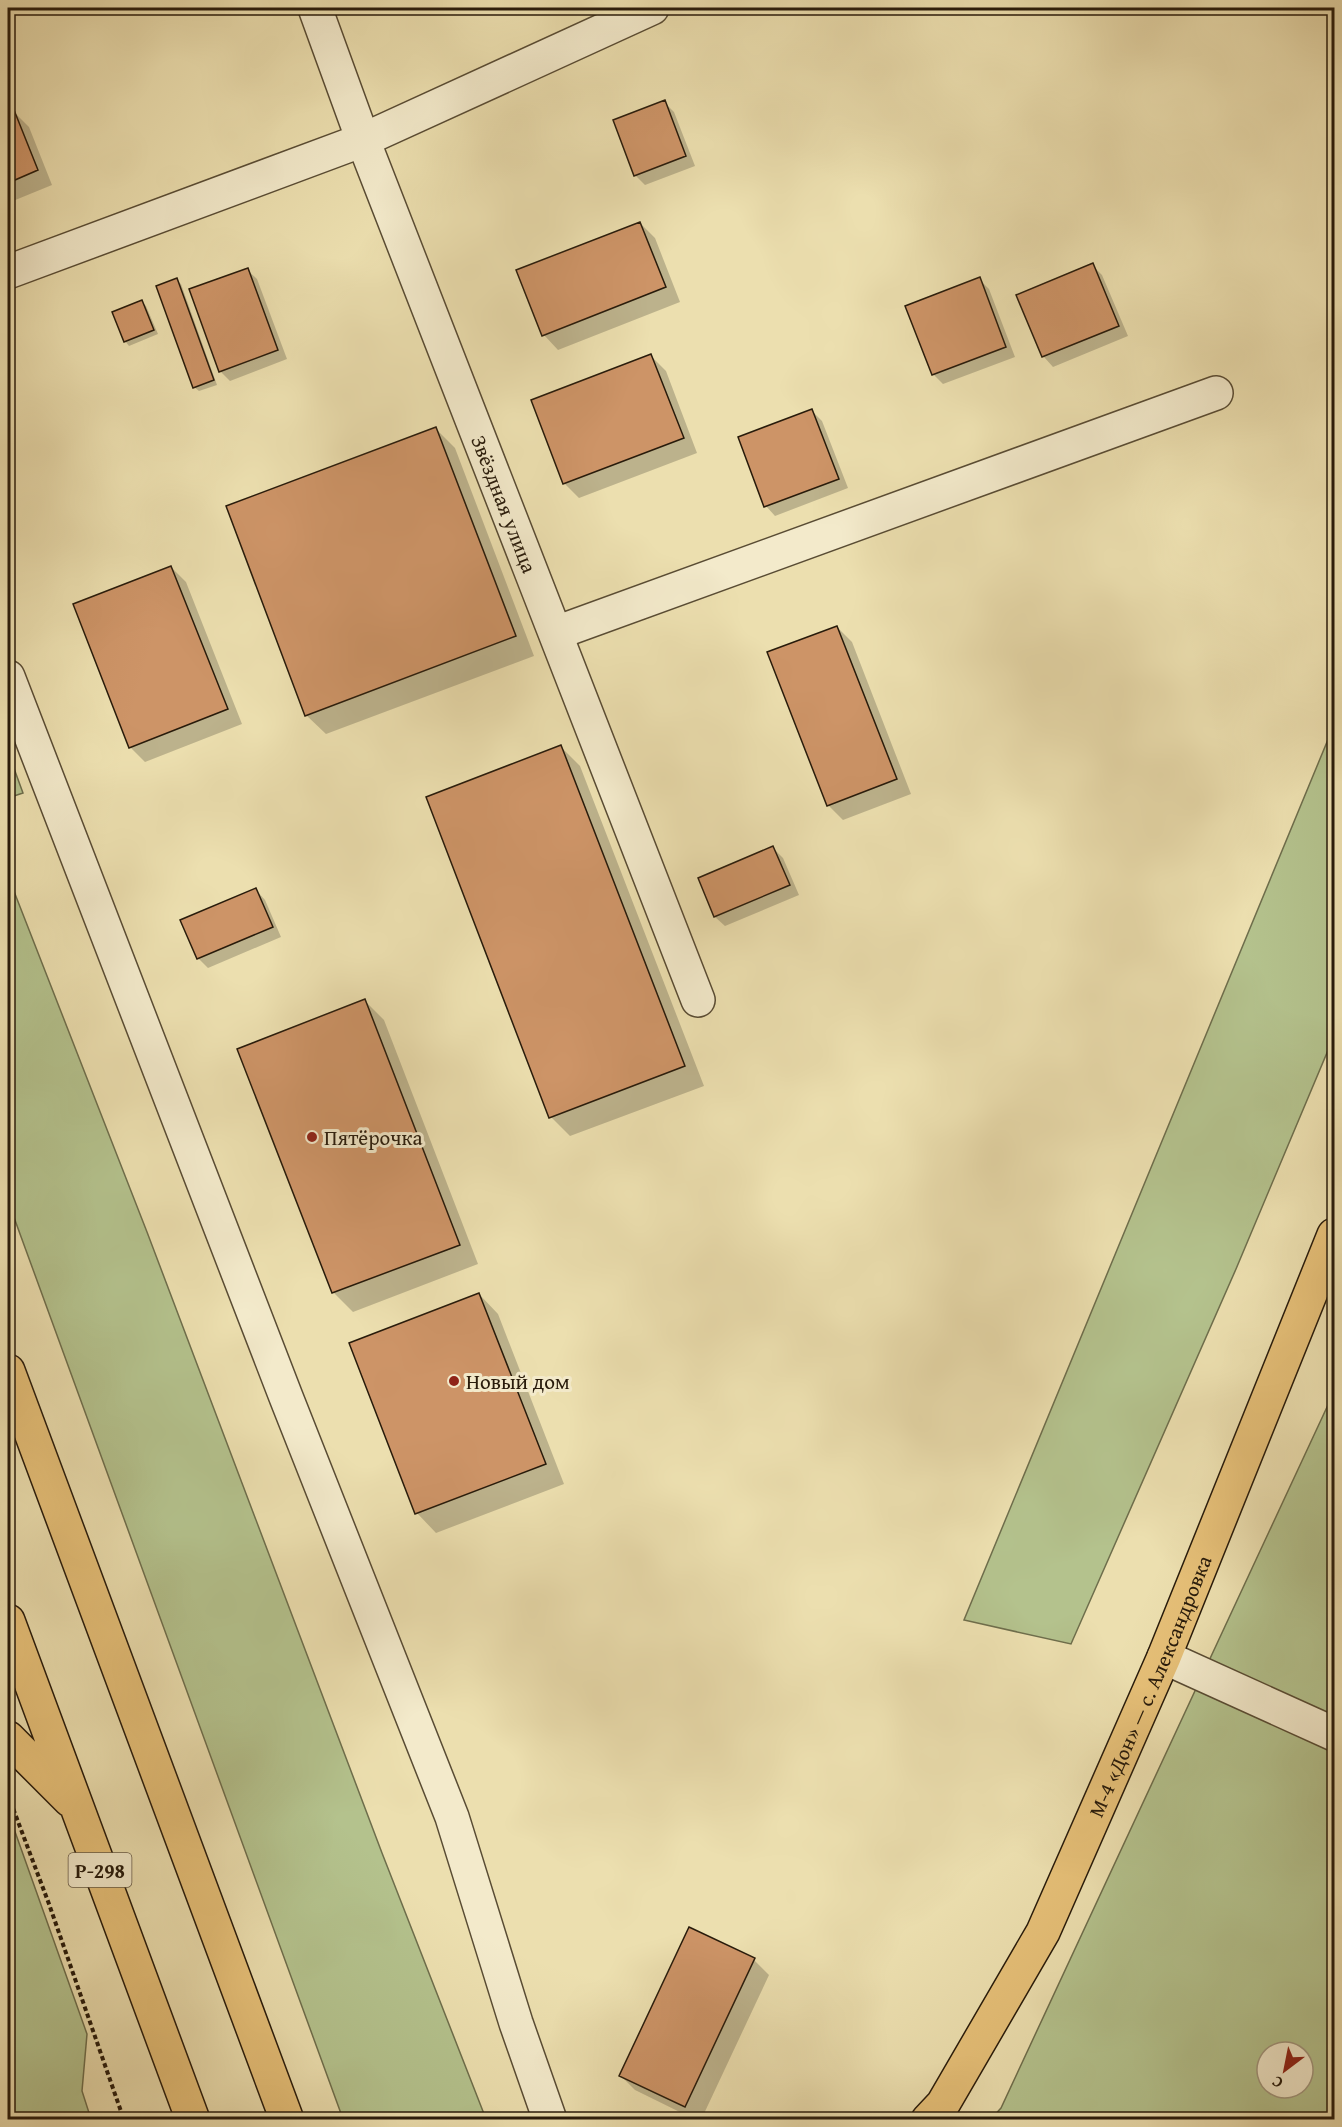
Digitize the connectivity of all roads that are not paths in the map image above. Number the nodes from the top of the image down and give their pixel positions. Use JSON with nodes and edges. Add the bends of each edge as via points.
{"nodes":[{"id":1,"x":315,"y":8,"type":"edge"},
{"id":2,"x":652,"y":8,"type":"edge"},
{"id":3,"x":363,"y":140,"type":"junction"},
{"id":4,"x":8,"y":272,"type":"edge"},
{"id":5,"x":1216,"y":393,"type":"dead end"},
{"id":6,"x":556,"y":633,"type":"junction"},
{"id":7,"x":8,"y":677,"type":"edge"},
{"id":8,"x":698,"y":1000,"type":"dead end"},
{"id":9,"x":1335,"y":1235,"type":"edge"},
{"id":10,"x":8,"y":1371,"type":"edge"},
{"id":11,"x":8,"y":1620,"type":"edge"},
{"id":12,"x":1164,"y":1657,"type":"junction"},
{"id":13,"x":1335,"y":1734,"type":"edge"},
{"id":14,"x":8,"y":1738,"type":"edge"},
{"id":15,"x":76,"y":1806,"type":"junction"},
{"id":16,"x":193,"y":2120,"type":"edge"},
{"id":17,"x":287,"y":2120,"type":"edge"},
{"id":18,"x":550,"y":2120,"type":"edge"},
{"id":19,"x":928,"y":2120,"type":"edge"}],
"edges":[{"from":1,"to":3,"type":"street","name":"Звёздная улица"},
{"from":2,"to":3,"type":"street"},
{"from":3,"to":4,"type":"street"},
{"from":3,"to":6,"type":"street","name":"Звёздная улица"},
{"from":5,"to":6,"type":"street"},
{"from":6,"to":8,"type":"street","name":"Звёздная улица"},
{"from":7,"to":18,"type":"street","via":[[452,1817]]},
{"from":9,"to":12,"type":"main road","name":"М-4 «Дон» — с. Александровка"},
{"from":10,"to":17,"type":"main road"},
{"from":11,"to":15,"type":"main road","number":"Р-298"},
{"from":12,"to":13,"type":"street"},
{"from":12,"to":19,"type":"main road","name":"М-4 «Дон» — с. Александровка","via":[[1043,1932],[943,2104]]},
{"from":14,"to":15,"type":"main road"},
{"from":15,"to":16,"type":"main road","number":"Р-298"}]}
